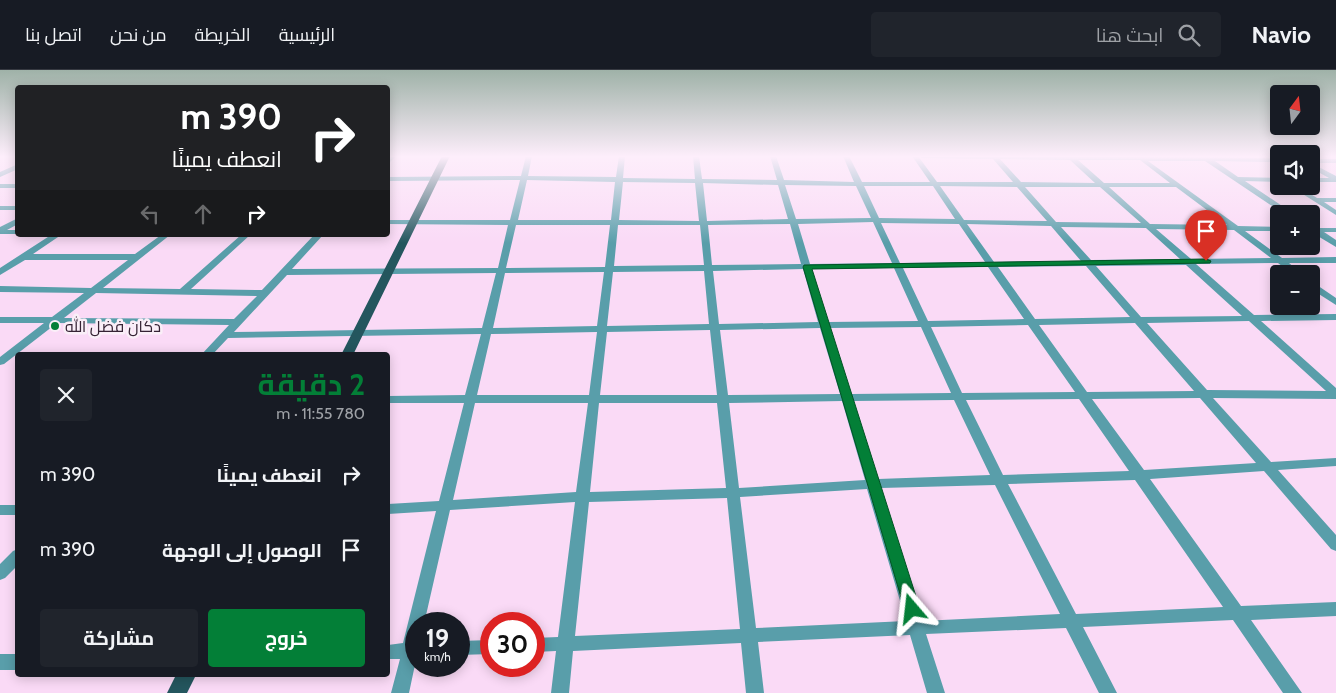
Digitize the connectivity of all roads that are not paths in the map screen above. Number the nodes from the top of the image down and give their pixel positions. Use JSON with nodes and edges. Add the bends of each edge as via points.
{"nodes":[{"id":1,"x":431,"y":185,"type":"edge"},
{"id":2,"x":522,"y":185,"type":"edge"},
{"id":3,"x":619,"y":185,"type":"edge"},
{"id":4,"x":698,"y":185,"type":"edge"},
{"id":5,"x":783,"y":185,"type":"edge"},
{"id":6,"x":860,"y":185,"type":"edge"},
{"id":7,"x":936,"y":185,"type":"edge"},
{"id":8,"x":1020,"y":185,"type":"edge"},
{"id":9,"x":1103,"y":185,"type":"edge"},
{"id":10,"x":1178,"y":185,"type":"edge"},
{"id":11,"x":1246,"y":185,"type":"edge"},
{"id":12,"x":0,"y":186,"type":"edge"},
{"id":13,"x":15,"y":186,"type":"edge"},
{"id":14,"x":1308,"y":195,"type":"edge"},
{"id":15,"x":1316,"y":200,"type":"junction"},
{"id":16,"x":1336,"y":200,"type":"edge"},
{"id":17,"x":1276,"y":205,"type":"edge"},
{"id":18,"x":0,"y":208,"type":"edge"},
{"id":19,"x":15,"y":208,"type":"edge"},
{"id":20,"x":1336,"y":213,"type":"edge"},
{"id":21,"x":793,"y":220,"type":"junction"},
{"id":22,"x":876,"y":220,"type":"junction"},
{"id":23,"x":15,"y":222,"type":"edge"},
{"id":24,"x":390,"y":222,"type":"edge"},
{"id":25,"x":413,"y":222,"type":"junction"},
{"id":26,"x":513,"y":222,"type":"junction"},
{"id":27,"x":615,"y":222,"type":"junction"},
{"id":28,"x":962,"y":222,"type":"junction"},
{"id":29,"x":703,"y":223,"type":"junction"},
{"id":30,"x":1055,"y":225,"type":"junction"},
{"id":31,"x":1150,"y":227,"type":"junction"},
{"id":32,"x":1236,"y":228,"type":"junction"},
{"id":33,"x":1270,"y":229,"type":"edge"},
{"id":34,"x":1320,"y":229,"type":"edge"},
{"id":35,"x":1336,"y":230,"type":"edge"},
{"id":36,"x":0,"y":231,"type":"edge"},
{"id":37,"x":15,"y":232,"type":"edge"},
{"id":38,"x":1320,"y":234,"type":"edge"},
{"id":39,"x":54,"y":237,"type":"edge"},
{"id":40,"x":163,"y":237,"type":"edge"},
{"id":41,"x":244,"y":237,"type":"edge"},
{"id":42,"x":317,"y":237,"type":"edge"},
{"id":43,"x":1336,"y":244,"type":"edge"},
{"id":44,"x":23,"y":257,"type":"junction"},
{"id":45,"x":138,"y":257,"type":"junction"},
{"id":46,"x":1280,"y":260,"type":"junction"},
{"id":47,"x":1336,"y":260,"type":"edge"},
{"id":48,"x":1188,"y":262,"type":"junction"},
{"id":49,"x":1088,"y":263,"type":"junction"},
{"id":50,"x":991,"y":264,"type":"junction"},
{"id":51,"x":897,"y":265,"type":"junction"},
{"id":52,"x":1286,"y":265,"type":"edge"},
{"id":53,"x":807,"y":267,"type":"junction"},
{"id":54,"x":708,"y":268,"type":"junction"},
{"id":55,"x":609,"y":269,"type":"junction"},
{"id":56,"x":502,"y":271,"type":"junction"},
{"id":57,"x":0,"y":272,"type":"edge"},
{"id":58,"x":284,"y":272,"type":"junction"},
{"id":59,"x":388,"y":272,"type":"junction"},
{"id":60,"x":0,"y":289,"type":"edge"},
{"id":61,"x":96,"y":290,"type":"junction"},
{"id":62,"x":1320,"y":290,"type":"edge"},
{"id":63,"x":182,"y":292,"type":"junction"},
{"id":64,"x":264,"y":293,"type":"junction"},
{"id":65,"x":1336,"y":302,"type":"edge"},
{"id":66,"x":1336,"y":317,"type":"edge"},
{"id":67,"x":1252,"y":319,"type":"junction"},
{"id":68,"x":0,"y":320,"type":"edge"},
{"id":69,"x":56,"y":320,"type":"junction"},
{"id":70,"x":1139,"y":320,"type":"junction"},
{"id":71,"x":1031,"y":321,"type":"junction"},
{"id":72,"x":237,"y":322,"type":"junction"},
{"id":73,"x":924,"y":323,"type":"junction"},
{"id":74,"x":825,"y":325,"type":"junction"},
{"id":75,"x":602,"y":328,"type":"junction"},
{"id":76,"x":715,"y":328,"type":"junction"},
{"id":77,"x":487,"y":330,"type":"junction"},
{"id":78,"x":358,"y":332,"type":"junction"},
{"id":79,"x":225,"y":335,"type":"junction"},
{"id":80,"x":209,"y":352,"type":"edge"},
{"id":81,"x":348,"y":352,"type":"edge"},
{"id":82,"x":0,"y":362,"type":"edge"},
{"id":83,"x":15,"y":362,"type":"edge"},
{"id":84,"x":1203,"y":394,"type":"junction"},
{"id":85,"x":1336,"y":395,"type":"edge"},
{"id":86,"x":847,"y":396,"type":"junction"},
{"id":87,"x":958,"y":396,"type":"junction"},
{"id":88,"x":1084,"y":396,"type":"junction"},
{"id":89,"x":390,"y":398,"type":"edge"},
{"id":90,"x":471,"y":398,"type":"junction"},
{"id":91,"x":594,"y":399,"type":"junction"},
{"id":92,"x":723,"y":399,"type":"junction"},
{"id":93,"x":1336,"y":462,"type":"edge"},
{"id":94,"x":1267,"y":466,"type":"junction"},
{"id":95,"x":1139,"y":475,"type":"junction"},
{"id":96,"x":1000,"y":481,"type":"junction"},
{"id":97,"x":873,"y":484,"type":"junction"},
{"id":98,"x":733,"y":493,"type":"junction"},
{"id":99,"x":583,"y":497,"type":"junction"},
{"id":100,"x":445,"y":506,"type":"junction"},
{"id":101,"x":390,"y":509,"type":"edge"},
{"id":102,"x":0,"y":510,"type":"edge"},
{"id":103,"x":15,"y":510,"type":"edge"},
{"id":104,"x":1336,"y":545,"type":"edge"},
{"id":105,"x":15,"y":558,"type":"edge"},
{"id":106,"x":0,"y":574,"type":"edge"},
{"id":107,"x":1336,"y":608,"type":"edge"},
{"id":108,"x":419,"y":612,"type":"edge"},
{"id":109,"x":1236,"y":612,"type":"junction"},
{"id":110,"x":1072,"y":620,"type":"junction"},
{"id":111,"x":917,"y":627,"type":"junction"},
{"id":112,"x":749,"y":635,"type":"junction"},
{"id":113,"x":565,"y":643,"type":"junction"},
{"id":114,"x":545,"y":644,"type":"edge"},
{"id":115,"x":405,"y":651,"type":"edge"},
{"id":116,"x":390,"y":652,"type":"edge"},
{"id":117,"x":0,"y":662,"type":"edge"},
{"id":118,"x":15,"y":662,"type":"edge"},
{"id":119,"x":405,"y":676,"type":"edge"},
{"id":120,"x":185,"y":677,"type":"edge"},
{"id":121,"x":177,"y":693,"type":"edge"},
{"id":122,"x":400,"y":693,"type":"edge"},
{"id":123,"x":560,"y":693,"type":"edge"},
{"id":124,"x":755,"y":693,"type":"edge"},
{"id":125,"x":936,"y":693,"type":"edge"},
{"id":126,"x":1108,"y":693,"type":"edge"},
{"id":127,"x":1293,"y":693,"type":"edge"}],
"edges":[{"from":1,"to":25,"type":"main road"},
{"from":2,"to":26,"type":"street"},
{"from":3,"to":27,"type":"street"},
{"from":4,"to":29,"type":"street"},
{"from":5,"to":21,"type":"street"},
{"from":6,"to":22,"type":"street"},
{"from":7,"to":28,"type":"street"},
{"from":8,"to":30,"type":"street"},
{"from":9,"to":31,"type":"street"},
{"from":10,"to":32,"type":"street"},
{"from":11,"to":17,"type":"street"},
{"from":12,"to":13,"type":"street"},
{"from":14,"to":15,"type":"street"},
{"from":15,"to":16,"type":"street"},
{"from":15,"to":20,"type":"street"},
{"from":18,"to":19,"type":"street"},
{"from":21,"to":22,"type":"street"},
{"from":21,"to":29,"type":"street"},
{"from":21,"to":53,"type":"street"},
{"from":22,"to":28,"type":"street"},
{"from":22,"to":51,"type":"street"},
{"from":23,"to":36,"type":"street"},
{"from":24,"to":25,"type":"street"},
{"from":25,"to":26,"type":"street"},
{"from":25,"to":59,"type":"main road"},
{"from":26,"to":27,"type":"street"},
{"from":26,"to":56,"type":"street"},
{"from":27,"to":29,"type":"street"},
{"from":27,"to":55,"type":"street"},
{"from":28,"to":30,"type":"street"},
{"from":28,"to":50,"type":"street"},
{"from":29,"to":54,"type":"street"},
{"from":30,"to":31,"type":"street"},
{"from":30,"to":49,"type":"street"},
{"from":31,"to":32,"type":"street"},
{"from":31,"to":48,"type":"street"},
{"from":32,"to":33,"type":"street"},
{"from":32,"to":46,"type":"street"},
{"from":34,"to":35,"type":"street"},
{"from":36,"to":37,"type":"street"},
{"from":38,"to":43,"type":"street"},
{"from":39,"to":44,"type":"street"},
{"from":40,"to":45,"type":"street"},
{"from":41,"to":63,"type":"street"},
{"from":42,"to":58,"type":"street"},
{"from":44,"to":45,"type":"street"},
{"from":44,"to":57,"type":"street"},
{"from":45,"to":61,"type":"street"},
{"from":46,"to":47,"type":"street"},
{"from":46,"to":48,"type":"street"},
{"from":46,"to":52,"type":"street"},
{"from":48,"to":49,"type":"street"},
{"from":48,"to":67,"type":"street"},
{"from":49,"to":50,"type":"street"},
{"from":49,"to":70,"type":"street"},
{"from":50,"to":51,"type":"street"},
{"from":50,"to":71,"type":"street"},
{"from":51,"to":53,"type":"street"},
{"from":51,"to":73,"type":"street"},
{"from":53,"to":54,"type":"street"},
{"from":53,"to":74,"type":"street"},
{"from":54,"to":55,"type":"street"},
{"from":54,"to":76,"type":"street"},
{"from":55,"to":56,"type":"street"},
{"from":55,"to":75,"type":"street"},
{"from":56,"to":59,"type":"street"},
{"from":56,"to":77,"type":"street"},
{"from":58,"to":59,"type":"street"},
{"from":58,"to":64,"type":"street"},
{"from":59,"to":78,"type":"main road"},
{"from":60,"to":61,"type":"street"},
{"from":61,"to":63,"type":"street"},
{"from":61,"to":69,"type":"street"},
{"from":62,"to":65,"type":"street"},
{"from":63,"to":64,"type":"street"},
{"from":64,"to":72,"type":"street"},
{"from":66,"to":67,"type":"street"},
{"from":67,"to":70,"type":"street"},
{"from":67,"to":85,"type":"street"},
{"from":68,"to":69,"type":"street"},
{"from":69,"to":72,"type":"street"},
{"from":69,"to":82,"type":"street"},
{"from":70,"to":71,"type":"street"},
{"from":70,"to":84,"type":"street"},
{"from":71,"to":73,"type":"street"},
{"from":71,"to":88,"type":"street"},
{"from":72,"to":79,"type":"street"},
{"from":73,"to":74,"type":"street"},
{"from":73,"to":87,"type":"street"},
{"from":74,"to":76,"type":"street"},
{"from":74,"to":86,"type":"street"},
{"from":75,"to":76,"type":"street"},
{"from":75,"to":77,"type":"street"},
{"from":75,"to":91,"type":"street"},
{"from":76,"to":92,"type":"street"},
{"from":77,"to":78,"type":"street"},
{"from":77,"to":90,"type":"street"},
{"from":78,"to":79,"type":"street"},
{"from":78,"to":81,"type":"main road"},
{"from":79,"to":80,"type":"street"},
{"from":82,"to":83,"type":"street"},
{"from":84,"to":85,"type":"street"},
{"from":84,"to":88,"type":"street"},
{"from":84,"to":94,"type":"street"},
{"from":86,"to":87,"type":"street"},
{"from":86,"to":92,"type":"street"},
{"from":86,"to":97,"type":"street"},
{"from":87,"to":88,"type":"street"},
{"from":87,"to":96,"type":"street"},
{"from":88,"to":95,"type":"street"},
{"from":89,"to":90,"type":"street"},
{"from":90,"to":91,"type":"street"},
{"from":90,"to":100,"type":"street"},
{"from":91,"to":92,"type":"street"},
{"from":91,"to":99,"type":"street"},
{"from":92,"to":98,"type":"street"},
{"from":93,"to":94,"type":"street"},
{"from":94,"to":95,"type":"street"},
{"from":94,"to":104,"type":"street"},
{"from":95,"to":96,"type":"street"},
{"from":95,"to":109,"type":"street"},
{"from":96,"to":97,"type":"street"},
{"from":96,"to":110,"type":"street"},
{"from":97,"to":98,"type":"street"},
{"from":97,"to":111,"type":"street"},
{"from":98,"to":99,"type":"street"},
{"from":98,"to":112,"type":"street"},
{"from":99,"to":100,"type":"street"},
{"from":99,"to":113,"type":"street"},
{"from":100,"to":101,"type":"street"},
{"from":100,"to":108,"type":"street"},
{"from":102,"to":103,"type":"street"},
{"from":105,"to":106,"type":"street"},
{"from":107,"to":109,"type":"street"},
{"from":109,"to":110,"type":"street"},
{"from":109,"to":127,"type":"street"},
{"from":110,"to":111,"type":"street"},
{"from":110,"to":126,"type":"street"},
{"from":111,"to":112,"type":"street"},
{"from":111,"to":125,"type":"street"},
{"from":112,"to":113,"type":"street"},
{"from":112,"to":124,"type":"street"},
{"from":113,"to":114,"type":"street"},
{"from":113,"to":123,"type":"street"},
{"from":115,"to":116,"type":"street"},
{"from":117,"to":118,"type":"street"},
{"from":119,"to":122,"type":"street"},
{"from":120,"to":121,"type":"main road"}]}
